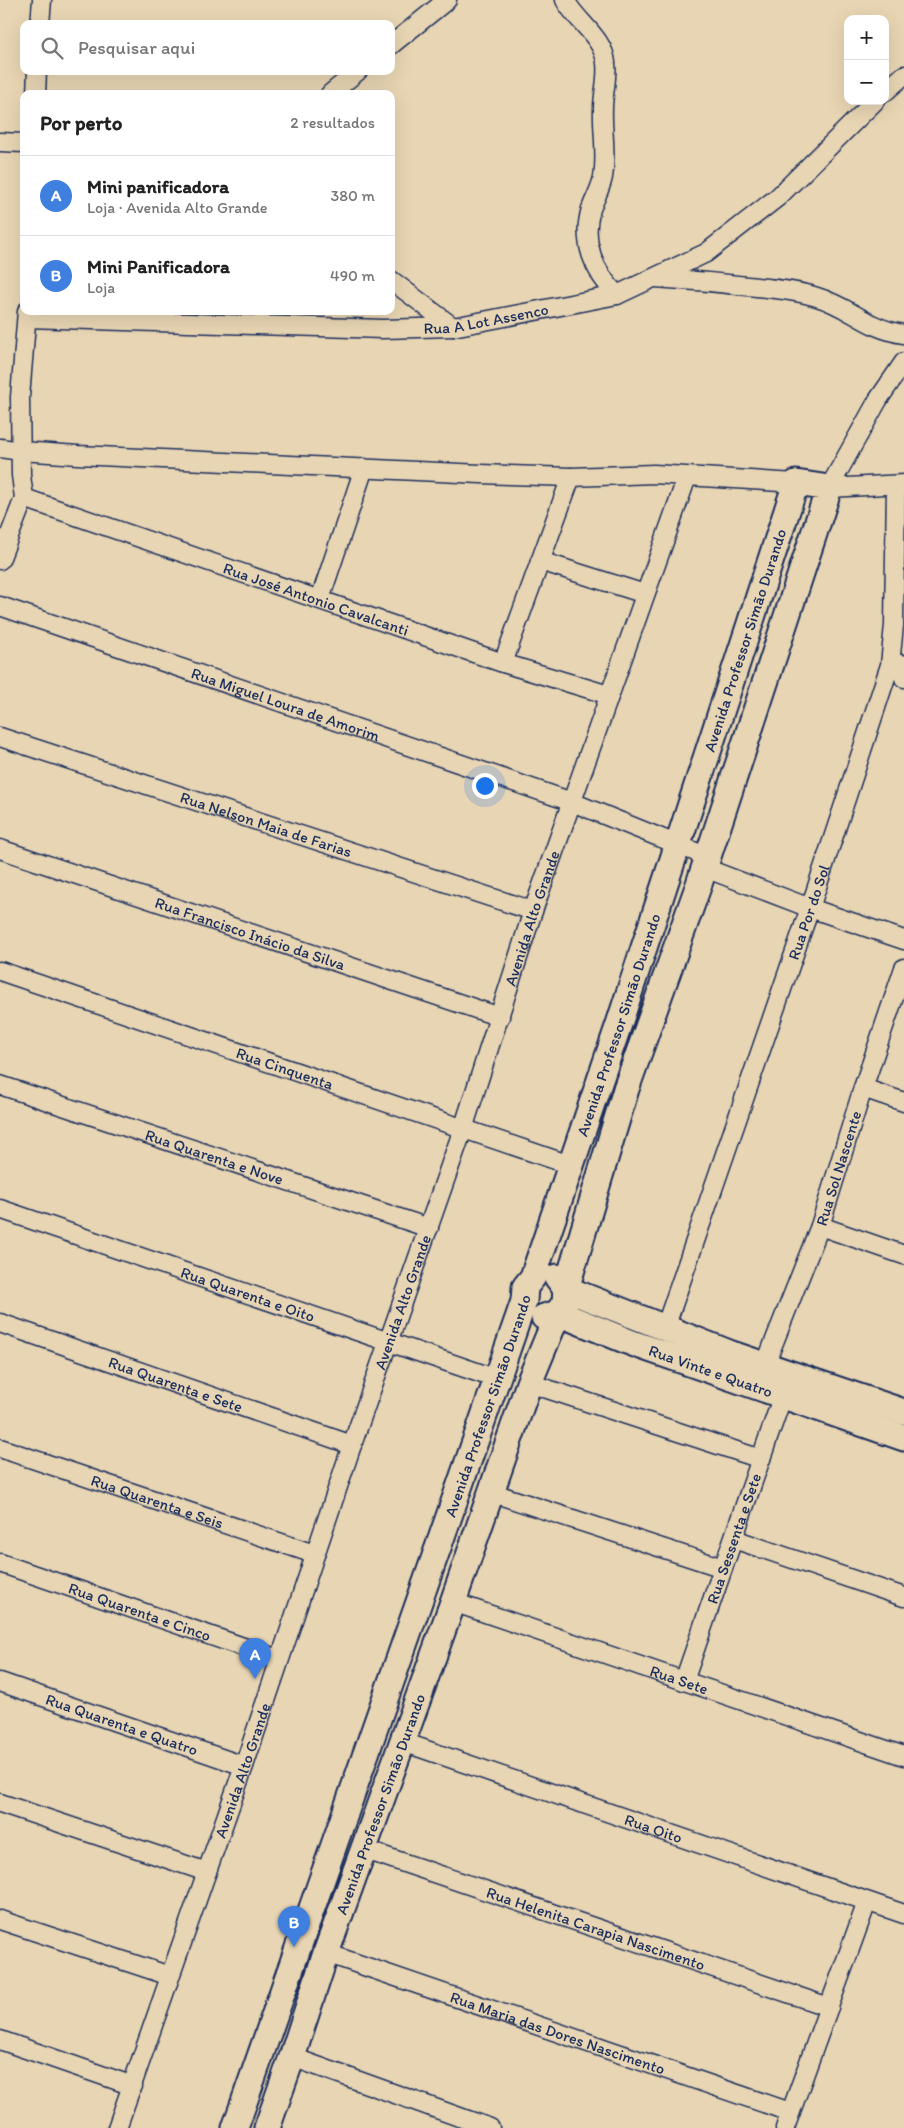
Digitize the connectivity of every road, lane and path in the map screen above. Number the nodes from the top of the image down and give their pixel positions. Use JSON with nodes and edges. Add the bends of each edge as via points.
{"nodes":[{"id":1,"x":42,"y":0,"type":"edge"},
{"id":2,"x":447,"y":0,"type":"edge"},
{"id":3,"x":564,"y":0,"type":"edge"},
{"id":4,"x":40,"y":20,"type":"edge"},
{"id":5,"x":395,"y":42,"type":"edge"},
{"id":6,"x":37,"y":75,"type":"edge"},
{"id":7,"x":353,"y":75,"type":"edge"},
{"id":8,"x":904,"y":76,"type":"edge"},
{"id":9,"x":889,"y":89,"type":"edge"},
{"id":10,"x":36,"y":90,"type":"edge"},
{"id":11,"x":335,"y":90,"type":"edge"},
{"id":12,"x":872,"y":105,"type":"edge"},
{"id":13,"x":0,"y":142,"type":"edge"},
{"id":14,"x":20,"y":143,"type":"edge"},
{"id":15,"x":652,"y":278,"type":"junction"},
{"id":16,"x":395,"y":283,"type":"edge"},
{"id":17,"x":617,"y":295,"type":"junction"},
{"id":18,"x":27,"y":315,"type":"edge"},
{"id":19,"x":453,"y":327,"type":"junction"},
{"id":20,"x":904,"y":334,"type":"edge"},
{"id":21,"x":904,"y":362,"type":"edge"},
{"id":22,"x":0,"y":448,"type":"edge"},
{"id":23,"x":21,"y":451,"type":"junction"},
{"id":24,"x":364,"y":468,"type":"junction"},
{"id":25,"x":571,"y":477,"type":"junction"},
{"id":26,"x":687,"y":477,"type":"junction"},
{"id":27,"x":796,"y":483,"type":"junction"},
{"id":28,"x":900,"y":484,"type":"edge"},
{"id":29,"x":829,"y":488,"type":"junction"},
{"id":30,"x":24,"y":498,"type":"junction"},
{"id":31,"x":0,"y":560,"type":"edge"},
{"id":32,"x":540,"y":562,"type":"junction"},
{"id":33,"x":645,"y":594,"type":"junction"},
{"id":34,"x":320,"y":599,"type":"junction"},
{"id":35,"x":0,"y":606,"type":"edge"},
{"id":36,"x":504,"y":663,"type":"junction"},
{"id":37,"x":900,"y":668,"type":"edge"},
{"id":38,"x":609,"y":695,"type":"junction"},
{"id":39,"x":0,"y":736,"type":"edge"},
{"id":40,"x":572,"y":802,"type":"junction"},
{"id":41,"x":678,"y":844,"type":"junction"},
{"id":42,"x":0,"y":849,"type":"edge"},
{"id":43,"x":706,"y":863,"type":"junction"},
{"id":44,"x":810,"y":908,"type":"junction"},
{"id":45,"x":533,"y":911,"type":"junction"},
{"id":46,"x":904,"y":940,"type":"edge"},
{"id":47,"x":904,"y":968,"type":"edge"},
{"id":48,"x":0,"y":971,"type":"edge"},
{"id":49,"x":500,"y":1017,"type":"junction"},
{"id":50,"x":0,"y":1085,"type":"edge"},
{"id":51,"x":862,"y":1088,"type":"junction"},
{"id":52,"x":904,"y":1102,"type":"edge"},
{"id":53,"x":463,"y":1129,"type":"junction"},
{"id":54,"x":570,"y":1165,"type":"junction"},
{"id":55,"x":591,"y":1204,"type":"junction"},
{"id":56,"x":0,"y":1210,"type":"edge"},
{"id":57,"x":820,"y":1226,"type":"junction"},
{"id":58,"x":429,"y":1228,"type":"junction"},
{"id":59,"x":904,"y":1255,"type":"edge"},
{"id":60,"x":532,"y":1277,"type":"junction"},
{"id":61,"x":566,"y":1289,"type":"junction"},
{"id":62,"x":524,"y":1301,"type":"junction"},
{"id":63,"x":558,"y":1313,"type":"junction"},
{"id":64,"x":641,"y":1318,"type":"junction"},
{"id":65,"x":0,"y":1323,"type":"edge"},
{"id":66,"x":665,"y":1328,"type":"junction"},
{"id":67,"x":388,"y":1341,"type":"junction"},
{"id":68,"x":632,"y":1343,"type":"junction"},
{"id":69,"x":765,"y":1365,"type":"junction"},
{"id":70,"x":497,"y":1379,"type":"junction"},
{"id":71,"x":529,"y":1384,"type":"junction"},
{"id":72,"x":783,"y":1395,"type":"junction"},
{"id":73,"x":904,"y":1412,"type":"edge"},
{"id":74,"x":904,"y":1438,"type":"edge"},
{"id":75,"x":352,"y":1445,"type":"junction"},
{"id":76,"x":0,"y":1448,"type":"edge"},
{"id":77,"x":761,"y":1459,"type":"junction"},
{"id":78,"x":490,"y":1492,"type":"junction"},
{"id":79,"x":734,"y":1539,"type":"junction"},
{"id":80,"x":314,"y":1554,"type":"junction"},
{"id":81,"x":0,"y":1563,"type":"edge"},
{"id":82,"x":723,"y":1568,"type":"junction"},
{"id":83,"x":904,"y":1597,"type":"edge"},
{"id":84,"x":453,"y":1602,"type":"junction"},
{"id":85,"x":278,"y":1660,"type":"junction"},
{"id":86,"x":684,"y":1681,"type":"junction"},
{"id":87,"x":0,"y":1682,"type":"edge"},
{"id":88,"x":403,"y":1742,"type":"junction"},
{"id":89,"x":904,"y":1756,"type":"edge"},
{"id":90,"x":244,"y":1766,"type":"junction"},
{"id":91,"x":0,"y":1803,"type":"edge"},
{"id":92,"x":363,"y":1850,"type":"junction"},
{"id":93,"x":207,"y":1872,"type":"junction"},
{"id":94,"x":867,"y":1902,"type":"junction"},
{"id":95,"x":904,"y":1914,"type":"edge"},
{"id":96,"x":0,"y":1920,"type":"edge"},
{"id":97,"x":326,"y":1953,"type":"junction"},
{"id":98,"x":170,"y":1976,"type":"junction"},
{"id":99,"x":829,"y":2007,"type":"junction"},
{"id":100,"x":0,"y":2040,"type":"edge"},
{"id":101,"x":292,"y":2058,"type":"junction"},
{"id":102,"x":132,"y":2086,"type":"junction"},
{"id":103,"x":787,"y":2120,"type":"edge"},
{"id":104,"x":118,"y":2128,"type":"edge"},
{"id":105,"x":235,"y":2128,"type":"edge"},
{"id":106,"x":267,"y":2128,"type":"edge"},
{"id":107,"x":490,"y":2128,"type":"edge"}],
"edges":[{"from":1,"to":4,"type":"street"},
{"from":2,"to":5,"type":"street"},
{"from":3,"to":17,"type":"street","via":[[603,51],[606,62],[604,172],[590,215],[588,243],[598,272]]},
{"from":6,"to":10,"type":"street"},
{"from":7,"to":11,"type":"street"},
{"from":8,"to":9,"type":"street"},
{"from":12,"to":15,"type":"street","name":"Rua A Lot Assenco","via":[[778,197],[706,252]]},
{"from":13,"to":14,"type":"street"},
{"from":15,"to":17,"type":"street","name":"Rua A Lot Assenco"},
{"from":15,"to":20,"type":"street","via":[[795,291],[834,303],[878,328]]},
{"from":16,"to":19,"type":"street"},
{"from":17,"to":19,"type":"street","name":"Rua A Lot Assenco"},
{"from":18,"to":19,"type":"street","name":"Rua A Lot Assenco","via":[[383,329]]},
{"from":18,"to":23,"type":"street","via":[[20,397]]},
{"from":21,"to":29,"type":"street","via":[[878,400]]},
{"from":22,"to":23,"type":"street"},
{"from":23,"to":24,"type":"street"},
{"from":23,"to":30,"type":"street"},
{"from":24,"to":25,"type":"street"},
{"from":24,"to":34,"type":"street"},
{"from":25,"to":26,"type":"street","via":[[654,474]]},
{"from":25,"to":32,"type":"street"},
{"from":26,"to":27,"type":"street"},
{"from":26,"to":33,"type":"street","name":"Avenida Alto Grande"},
{"from":27,"to":29,"type":"street"},
{"from":27,"to":41,"type":"street","name":"Avenida Professor Simão Durando"},
{"from":28,"to":29,"type":"street"},
{"from":28,"to":37,"type":"street","name":"Rua Por do Sol","via":[[894,625]]},
{"from":29,"to":43,"type":"street","name":"Avenida Professor Simão Durando"},
{"from":30,"to":31,"type":"street"},
{"from":30,"to":34,"type":"street","name":"Rua José Antonio Cavalcanti"},
{"from":32,"to":33,"type":"street"},
{"from":32,"to":36,"type":"street"},
{"from":33,"to":38,"type":"street","name":"Avenida Alto Grande"},
{"from":34,"to":36,"type":"street","name":"Rua José Antonio Cavalcanti"},
{"from":35,"to":40,"type":"street","name":"Rua Miguel Loura de Amorim"},
{"from":36,"to":38,"type":"street","name":"Rua José Antonio Cavalcanti"},
{"from":37,"to":44,"type":"street","name":"Rua Por do Sol"},
{"from":38,"to":40,"type":"street","name":"Avenida Alto Grande"},
{"from":39,"to":45,"type":"street","name":"Rua Nelson Maia de Farias"},
{"from":40,"to":41,"type":"street","name":"Rua Miguel Loura de Amorim"},
{"from":40,"to":45,"type":"street","name":"Avenida Alto Grande"},
{"from":41,"to":43,"type":"street","name":"Rua Miguel Loura de Amorim"},
{"from":41,"to":54,"type":"street","name":"Avenida Professor Simão Durando"},
{"from":42,"to":49,"type":"street","name":"Rua Francisco Inácio da Silva"},
{"from":43,"to":44,"type":"street","name":"Rua Miguel Loura de Amorim"},
{"from":43,"to":55,"type":"street","name":"Avenida Professor Simão Durando","via":[[626,1089]]},
{"from":44,"to":46,"type":"street","name":"Rua Miguel Loura de Amorim"},
{"from":44,"to":66,"type":"street","name":"Rua Por do Sol"},
{"from":45,"to":49,"type":"street","name":"Avenida Alto Grande"},
{"from":47,"to":51,"type":"street","name":"Rua Sol Nascente"},
{"from":48,"to":53,"type":"street","name":"Rua Cinquenta"},
{"from":49,"to":53,"type":"street","name":"Avenida Alto Grande"},
{"from":50,"to":58,"type":"street","name":"Rua Quarenta e Nove"},
{"from":51,"to":52,"type":"street"},
{"from":51,"to":57,"type":"street","name":"Rua Sol Nascente"},
{"from":53,"to":54,"type":"street","name":"Rua Cinquenta"},
{"from":53,"to":58,"type":"street","name":"Avenida Alto Grande"},
{"from":54,"to":55,"type":"street","via":[[583,1170],[591,1180]]},
{"from":54,"to":60,"type":"street","name":"Avenida Professor Simão Durando"},
{"from":55,"to":61,"type":"street","name":"Avenida Professor Simão Durando"},
{"from":56,"to":67,"type":"street","name":"Rua Quarenta e Oito"},
{"from":57,"to":59,"type":"street"},
{"from":57,"to":69,"type":"street","name":"Rua Sol Nascente"},
{"from":58,"to":67,"type":"street","name":"Avenida Alto Grande"},
{"from":60,"to":61,"type":"street","name":"Rua Vinte e Quatro","via":[[552,1274]]},
{"from":60,"to":62,"type":"street","name":"Avenida Professor Simão Durando","via":[[525,1287]]},
{"from":61,"to":63,"type":"street","name":"Avenida Professor Simão Durando","via":[[566,1302]]},
{"from":61,"to":64,"type":"street","name":"Rua Vinte e Quatro"},
{"from":62,"to":63,"type":"street","name":"Rua Vinte e Quatro","via":[[537,1316]]},
{"from":62,"to":70,"type":"street","name":"Avenida Professor Simão Durando"},
{"from":63,"to":68,"type":"street","name":"Rua Vinte e Quatro"},
{"from":63,"to":71,"type":"street","name":"Avenida Professor Simão Durando"},
{"from":64,"to":66,"type":"street","name":"Rua Vinte e Quatro"},
{"from":64,"to":68,"type":"street"},
{"from":65,"to":75,"type":"street","name":"Rua Quarenta e Sete"},
{"from":66,"to":69,"type":"street","name":"Rua Vinte e Quatro"},
{"from":67,"to":70,"type":"street","name":"Rua Quarenta e Oito"},
{"from":67,"to":75,"type":"street","name":"Avenida Alto Grande"},
{"from":68,"to":72,"type":"street","name":"Rua Vinte e Quatro"},
{"from":69,"to":73,"type":"street","name":"Rua Vinte e Quatro"},
{"from":70,"to":105,"type":"street","name":"Avenida Professor Simão Durando"},
{"from":71,"to":77,"type":"street"},
{"from":71,"to":78,"type":"street","name":"Avenida Professor Simão Durando"},
{"from":72,"to":74,"type":"street","name":"Rua Vinte e Quatro"},
{"from":72,"to":77,"type":"street","name":"Rua Sessenta e Sete"},
{"from":75,"to":80,"type":"street","name":"Avenida Alto Grande"},
{"from":76,"to":80,"type":"street","name":"Rua Quarenta e Seis"},
{"from":77,"to":79,"type":"street","name":"Rua Sessenta e Sete"},
{"from":78,"to":82,"type":"street"},
{"from":78,"to":84,"type":"street","name":"Avenida Professor Simão Durando"},
{"from":79,"to":82,"type":"street","name":"Rua Sessenta e Sete"},
{"from":79,"to":83,"type":"street"},
{"from":80,"to":85,"type":"street","name":"Avenida Alto Grande"},
{"from":81,"to":85,"type":"street","name":"Rua Quarenta e Cinco"},
{"from":82,"to":86,"type":"street","name":"Rua Sessenta e Sete"},
{"from":84,"to":86,"type":"street","name":"Rua Sete"},
{"from":84,"to":88,"type":"street","name":"Avenida Professor Simão Durando"},
{"from":85,"to":90,"type":"street","name":"Avenida Alto Grande"},
{"from":86,"to":89,"type":"street","name":"Rua Sete"},
{"from":87,"to":90,"type":"street","name":"Rua Quarenta e Quatro"},
{"from":88,"to":92,"type":"street","name":"Avenida Professor Simão Durando"},
{"from":88,"to":94,"type":"street","name":"Rua Oito"},
{"from":90,"to":93,"type":"street","name":"Avenida Alto Grande"},
{"from":91,"to":93,"type":"street"},
{"from":92,"to":97,"type":"street","name":"Avenida Professor Simão Durando"},
{"from":92,"to":99,"type":"street","name":"Rua Helenita Carapia Nascimento"},
{"from":93,"to":98,"type":"street","name":"Avenida Alto Grande"},
{"from":94,"to":95,"type":"street","name":"Rua Oito"},
{"from":94,"to":99,"type":"street"},
{"from":96,"to":98,"type":"street"},
{"from":97,"to":101,"type":"street","name":"Avenida Professor Simão Durando"},
{"from":97,"to":103,"type":"street","name":"Rua Maria das Dores Nascimento"},
{"from":98,"to":102,"type":"street","name":"Avenida Alto Grande"},
{"from":99,"to":103,"type":"street"},
{"from":100,"to":102,"type":"street"},
{"from":101,"to":106,"type":"street","name":"Avenida Professor Simão Durando"},
{"from":101,"to":107,"type":"street"},
{"from":102,"to":104,"type":"street","name":"Avenida Alto Grande"}]}
